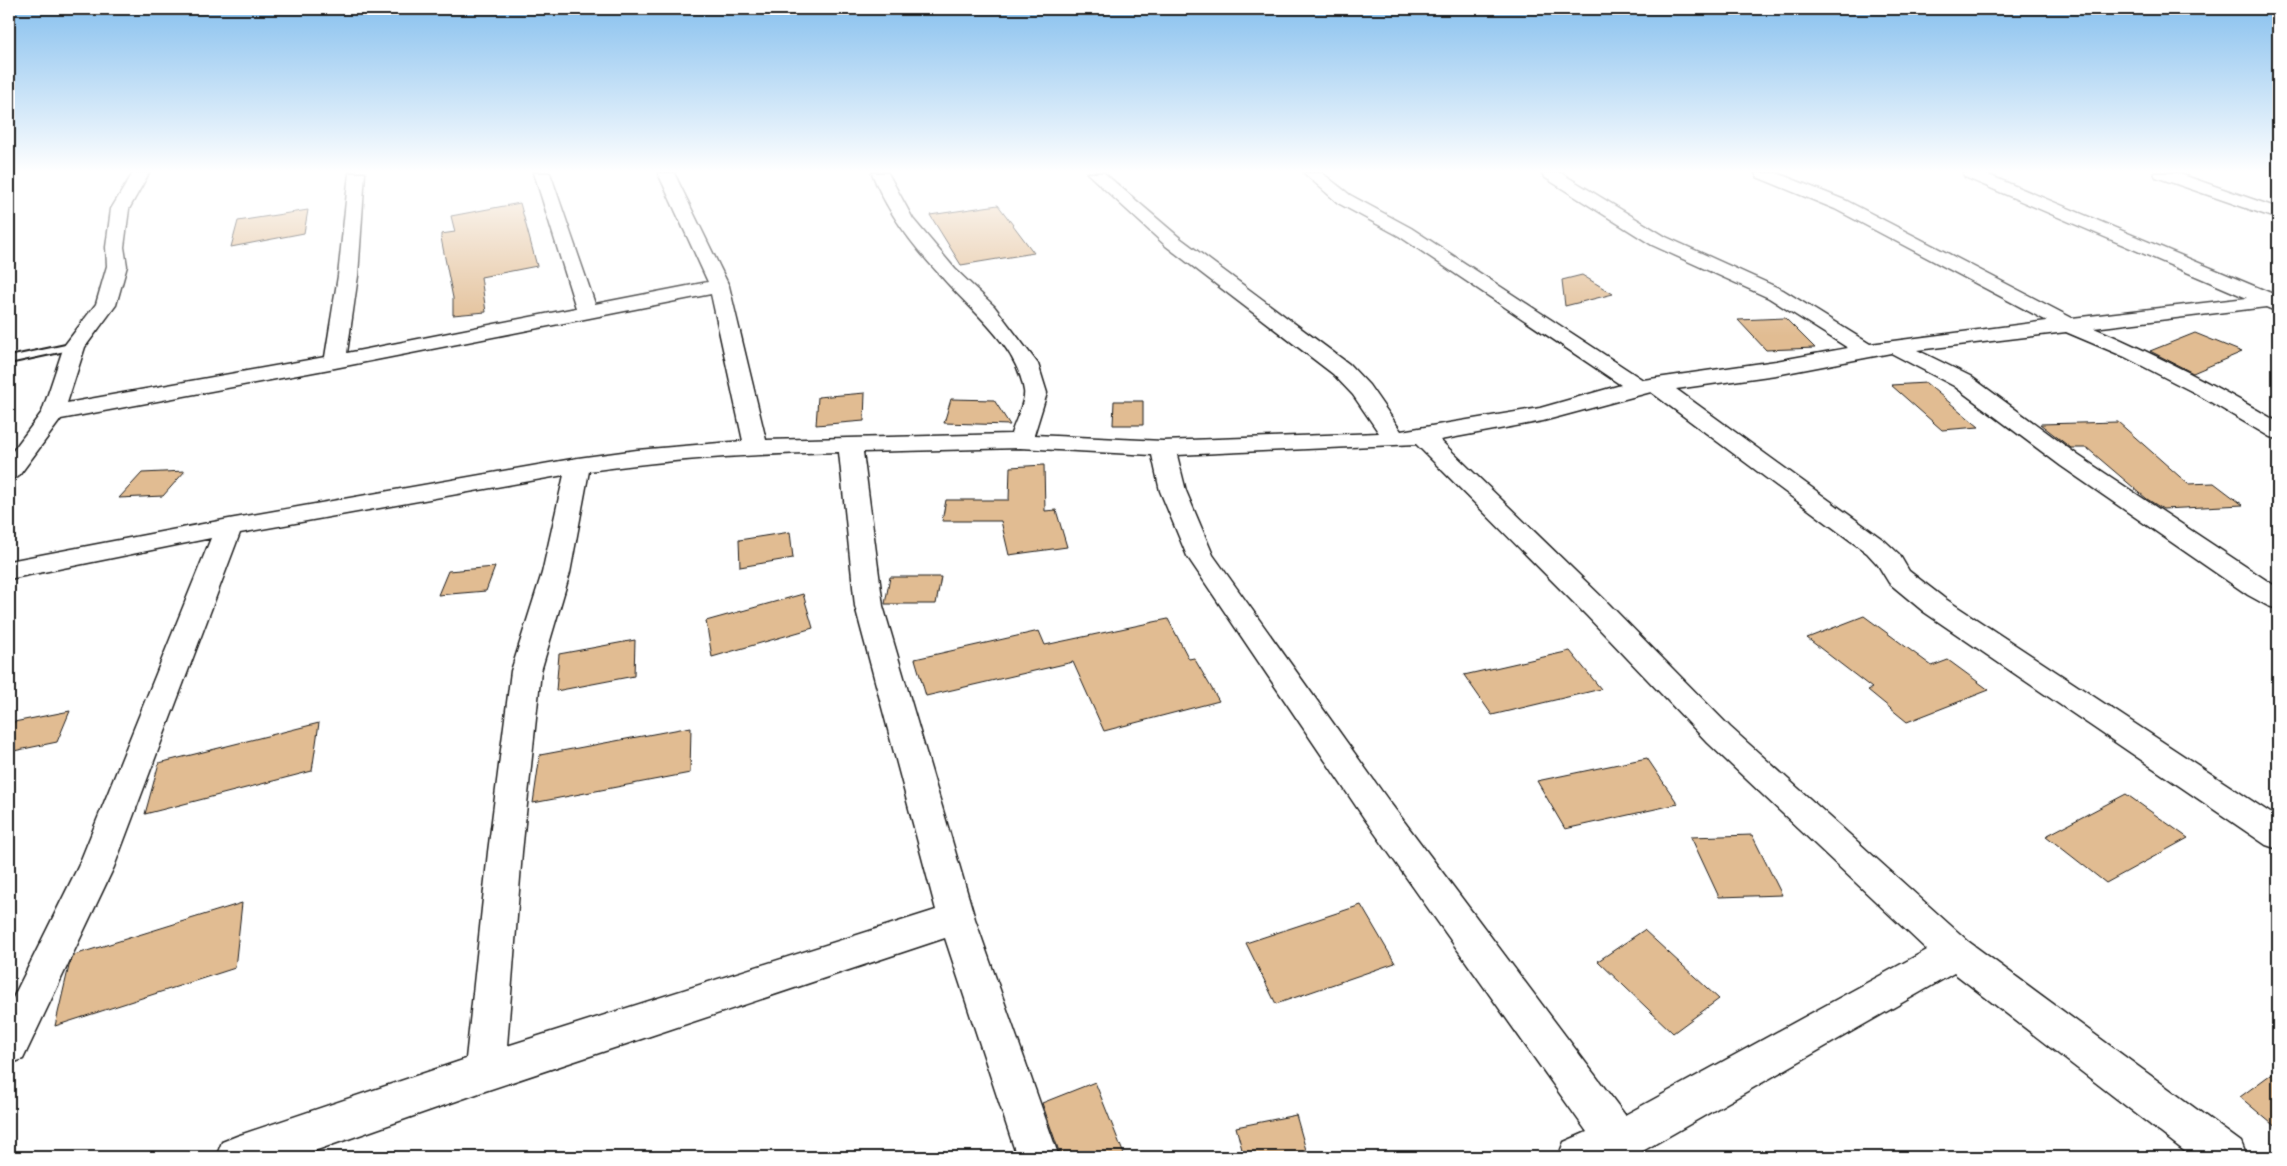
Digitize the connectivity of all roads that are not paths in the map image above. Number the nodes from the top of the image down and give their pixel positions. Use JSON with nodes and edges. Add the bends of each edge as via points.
{"nodes":[{"id":1,"x":118,"y":227,"type":"edge"},
{"id":2,"x":352,"y":227,"type":"edge"},
{"id":3,"x":560,"y":227,"type":"edge"},
{"id":4,"x":692,"y":227,"type":"edge"},
{"id":5,"x":910,"y":227,"type":"edge"},
{"id":6,"x":1157,"y":227,"type":"edge"},
{"id":7,"x":1397,"y":227,"type":"edge"},
{"id":8,"x":1637,"y":227,"type":"edge"},
{"id":9,"x":1884,"y":227,"type":"edge"},
{"id":10,"x":2101,"y":227,"type":"edge"},
{"id":11,"x":719,"y":286,"type":"junction"},
{"id":12,"x":2275,"y":302,"type":"edge"},
{"id":13,"x":587,"y":311,"type":"junction"},
{"id":14,"x":2071,"y":326,"type":"junction"},
{"id":15,"x":75,"y":346,"type":"junction"},
{"id":16,"x":1894,"y":346,"type":"junction"},
{"id":17,"x":1866,"y":351,"type":"junction"},
{"id":18,"x":9,"y":360,"type":"edge"},
{"id":19,"x":335,"y":362,"type":"junction"},
{"id":20,"x":1647,"y":386,"type":"junction"},
{"id":21,"x":53,"y":413,"type":"junction"},
{"id":22,"x":2278,"y":432,"type":"edge"},
{"id":23,"x":1409,"y":438,"type":"junction"},
{"id":24,"x":1020,"y":441,"type":"junction"},
{"id":25,"x":756,"y":447,"type":"junction"},
{"id":26,"x":850,"y":447,"type":"junction"},
{"id":27,"x":1163,"y":448,"type":"junction"},
{"id":28,"x":578,"y":465,"type":"junction"},
{"id":29,"x":9,"y":472,"type":"edge"},
{"id":30,"x":229,"y":527,"type":"junction"},
{"id":31,"x":9,"y":570,"type":"edge"},
{"id":32,"x":2278,"y":600,"type":"edge"},
{"id":33,"x":2278,"y":835,"type":"edge"},
{"id":34,"x":957,"y":919,"type":"junction"},
{"id":35,"x":1956,"y":953,"type":"junction"},
{"id":36,"x":9,"y":1046,"type":"edge"},
{"id":37,"x":486,"y":1072,"type":"junction"},
{"id":38,"x":1618,"y":1141,"type":"junction"},
{"id":39,"x":237,"y":1157,"type":"edge"},
{"id":40,"x":1038,"y":1157,"type":"edge"},
{"id":41,"x":1579,"y":1157,"type":"edge"},
{"id":42,"x":2226,"y":1157,"type":"edge"}],
"edges":[{"from":1,"to":15,"type":"street","via":[[117,266],[106,305]]},
{"from":2,"to":19,"type":"street"},
{"from":3,"to":13,"type":"street"},
{"from":4,"to":11,"type":"street"},
{"from":5,"to":24,"type":"street","via":[[948,273],[987,310],[1027,364],[1036,393]]},
{"from":6,"to":23,"type":"street","via":[[1341,369]]},
{"from":7,"to":20,"type":"street"},
{"from":8,"to":17,"type":"street","via":[[1659,241],[1776,294]]},
{"from":9,"to":14,"type":"street"},
{"from":10,"to":12,"type":"street"},
{"from":11,"to":13,"type":"street"},
{"from":11,"to":25,"type":"street"},
{"from":12,"to":14,"type":"street"},
{"from":13,"to":19,"type":"street"},
{"from":14,"to":16,"type":"street"},
{"from":14,"to":22,"type":"street","via":[[2133,352]]},
{"from":15,"to":18,"type":"lane"},
{"from":15,"to":21,"type":"street"},
{"from":16,"to":17,"type":"street"},
{"from":16,"to":32,"type":"street","via":[[1962,382],[2070,461]]},
{"from":17,"to":20,"type":"street","via":[[1776,368]]},
{"from":19,"to":21,"type":"street"},
{"from":20,"to":23,"type":"street","via":[[1543,414]]},
{"from":20,"to":33,"type":"street","via":[[1876,547],[1899,577],[1934,605]]},
{"from":21,"to":29,"type":"street"},
{"from":23,"to":27,"type":"street"},
{"from":23,"to":35,"type":"street","via":[[1597,609],[1719,735]]},
{"from":24,"to":26,"type":"street"},
{"from":24,"to":27,"type":"street"},
{"from":25,"to":26,"type":"street"},
{"from":25,"to":28,"type":"street","via":[[637,456]]},
{"from":26,"to":34,"type":"street","via":[[868,606]]},
{"from":27,"to":38,"type":"street","via":[[1172,491],[1200,556],[1376,809]]},
{"from":28,"to":30,"type":"street"},
{"from":28,"to":37,"type":"street","via":[[556,573],[526,671],[505,852]]},
{"from":30,"to":31,"type":"street"},
{"from":30,"to":36,"type":"street","via":[[96,867]]},
{"from":34,"to":37,"type":"street"},
{"from":34,"to":40,"type":"street"},
{"from":35,"to":38,"type":"street"},
{"from":35,"to":42,"type":"street"},
{"from":37,"to":39,"type":"street"},
{"from":38,"to":41,"type":"street"}]}
